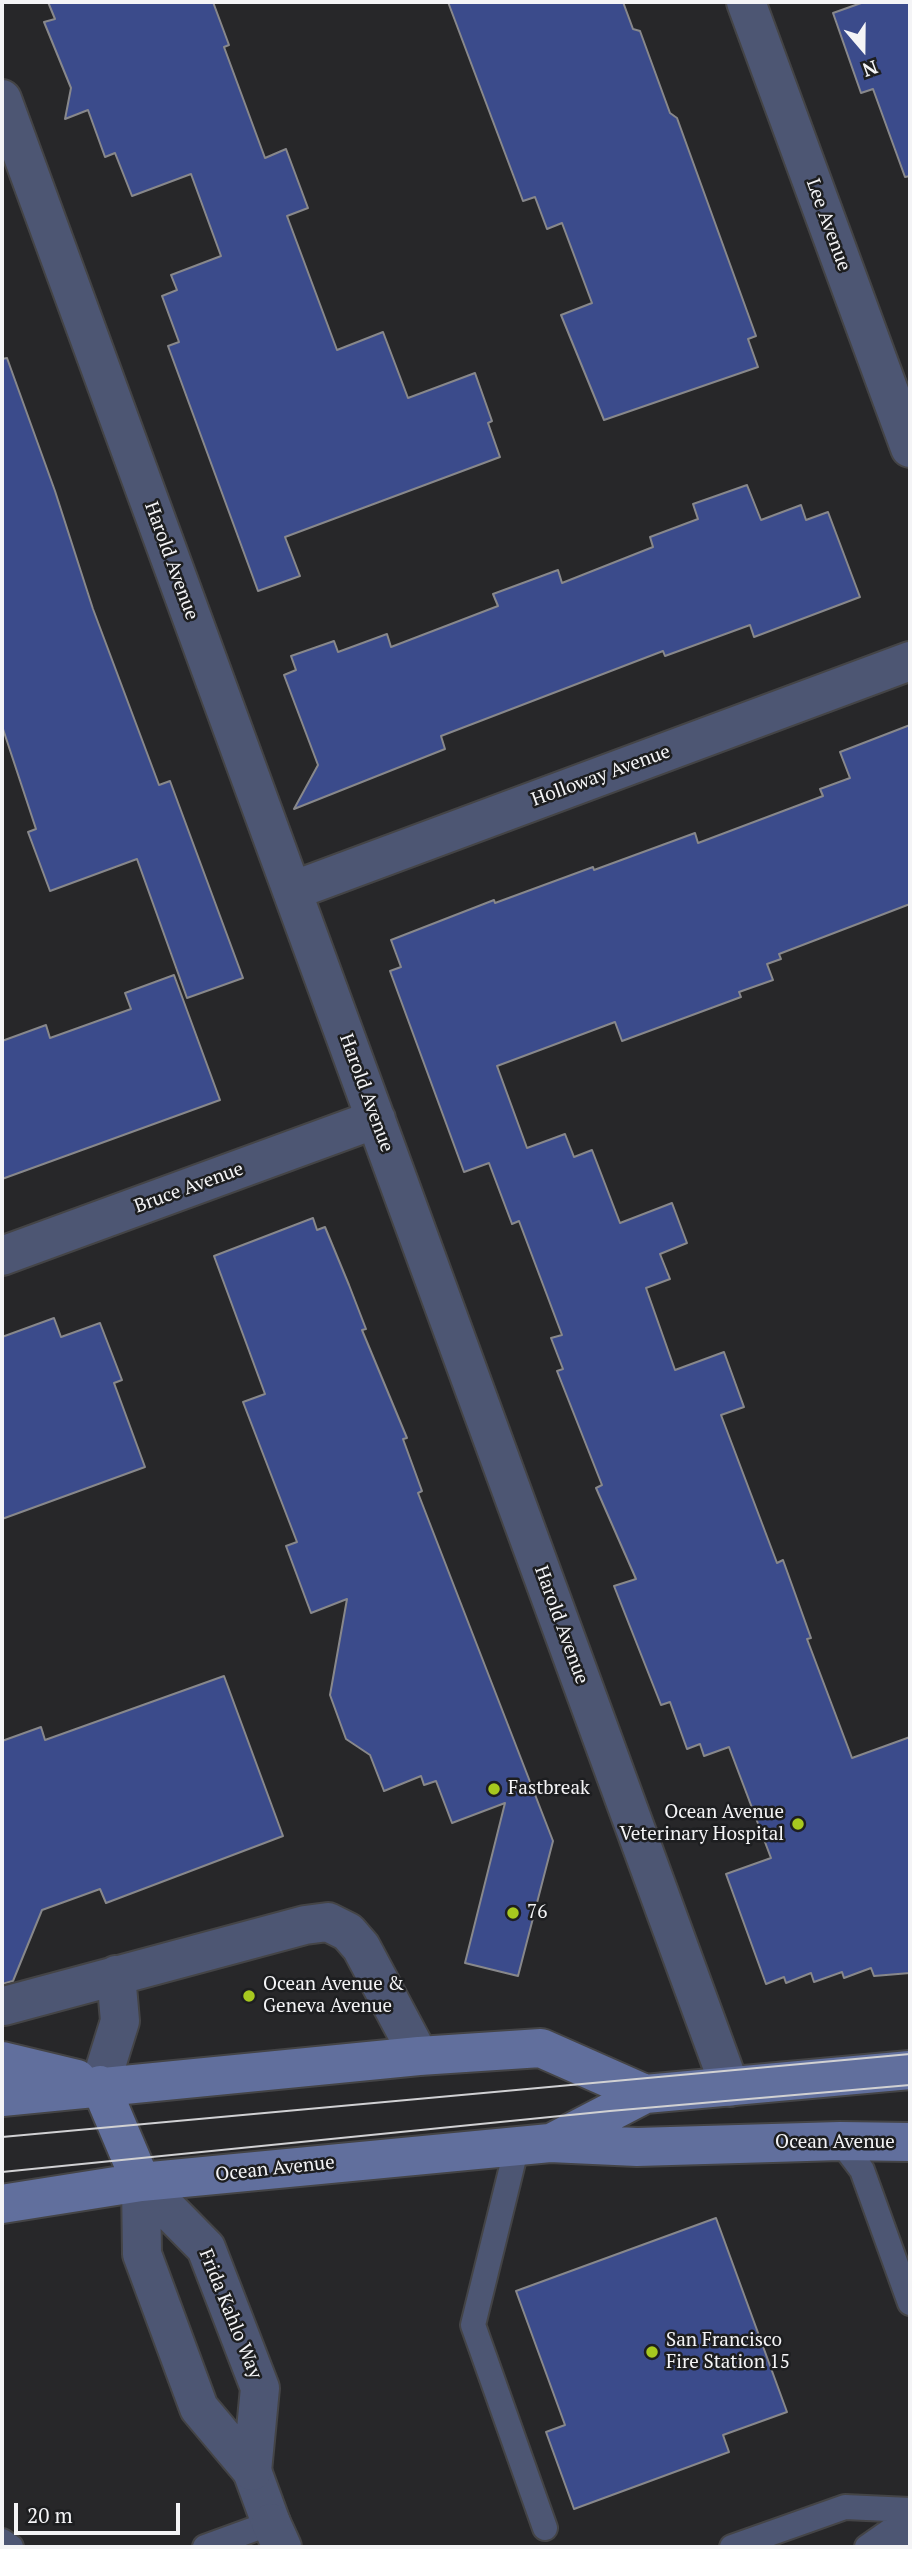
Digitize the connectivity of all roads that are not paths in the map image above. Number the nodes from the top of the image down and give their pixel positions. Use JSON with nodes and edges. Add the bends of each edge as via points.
{"nodes":[{"id":1,"x":746,"y":2,"type":"edge"},
{"id":2,"x":2,"y":99,"type":"edge"},
{"id":3,"x":910,"y":448,"type":"edge"},
{"id":4,"x":910,"y":662,"type":"edge"},
{"id":5,"x":292,"y":891,"type":"junction"},
{"id":6,"x":376,"y":1119,"type":"junction"},
{"id":7,"x":2,"y":1256,"type":"edge"},
{"id":8,"x":116,"y":1975,"type":"junction"},
{"id":9,"x":4,"y":2006,"type":"dead end"},
{"id":10,"x":419,"y":2056,"type":"junction"},
{"id":11,"x":2,"y":2061,"type":"edge"},
{"id":12,"x":910,"y":2070,"type":"edge"},
{"id":13,"x":100,"y":2085,"type":"junction"},
{"id":14,"x":730,"y":2087,"type":"junction"},
{"id":15,"x":645,"y":2094,"type":"junction"},
{"id":16,"x":2,"y":2097,"type":"edge"},
{"id":17,"x":840,"y":2141,"type":"junction"},
{"id":18,"x":910,"y":2142,"type":"edge"},
{"id":19,"x":534,"y":2144,"type":"junction"},
{"id":20,"x":141,"y":2182,"type":"junction"},
{"id":21,"x":2,"y":2204,"type":"edge"},
{"id":22,"x":910,"y":2303,"type":"edge"},
{"id":23,"x":252,"y":2471,"type":"junction"},
{"id":24,"x":910,"y":2510,"type":"edge"},
{"id":25,"x":910,"y":2517,"type":"edge"},
{"id":26,"x":545,"y":2528,"type":"dead end"},
{"id":27,"x":910,"y":2529,"type":"edge"},
{"id":28,"x":277,"y":2535,"type":"edge"},
{"id":29,"x":2,"y":2541,"type":"edge"},
{"id":30,"x":11,"y":2547,"type":"edge"},
{"id":31,"x":205,"y":2547,"type":"edge"},
{"id":32,"x":732,"y":2547,"type":"edge"},
{"id":33,"x":867,"y":2547,"type":"edge"},
{"id":34,"x":900,"y":2547,"type":"edge"}],
"edges":[{"from":1,"to":3,"type":"street","name":"Lee Avenue"},
{"from":2,"to":5,"type":"street","name":"Harold Avenue"},
{"from":4,"to":5,"type":"street","name":"Holloway Avenue"},
{"from":5,"to":6,"type":"street","name":"Harold Avenue"},
{"from":6,"to":7,"type":"street","name":"Bruce Avenue"},
{"from":6,"to":14,"type":"street","name":"Harold Avenue"},
{"from":8,"to":9,"type":"street"},
{"from":8,"to":10,"type":"street","via":[[328,1923],[348,1932],[361,1947]]},
{"from":8,"to":13,"type":"street","via":[[120,2021]]},
{"from":10,"to":13,"type":"main road","name":"Ocean Avenue"},
{"from":10,"to":15,"type":"main road","name":"Ocean Avenue","via":[[541,2048]]},
{"from":11,"to":13,"type":"main road"},
{"from":12,"to":14,"type":"main road","name":"Ocean Avenue"},
{"from":13,"to":16,"type":"main road","name":"Ocean Avenue"},
{"from":13,"to":20,"type":"main road","name":"Frida Kahlo Way"},
{"from":14,"to":15,"type":"main road","name":"Ocean Avenue"},
{"from":15,"to":19,"type":"main road","name":"Ocean Avenue"},
{"from":17,"to":18,"type":"main road","name":"Ocean Avenue"},
{"from":17,"to":19,"type":"main road","name":"Ocean Avenue","via":[[637,2147]]},
{"from":17,"to":22,"type":"lane","via":[[862,2170]]},
{"from":19,"to":20,"type":"main road","name":"Ocean Avenue"},
{"from":19,"to":26,"type":"lane","via":[[473,2325]]},
{"from":20,"to":21,"type":"main road","name":"Ocean Avenue"},
{"from":20,"to":23,"type":"street","name":"Frida Kahlo Way","via":[[142,2254],[199,2408]]},
{"from":20,"to":23,"type":"street","name":"Frida Kahlo Way","via":[[206,2248],[260,2388]]},
{"from":23,"to":28,"type":"street","name":"Frida Kahlo Way"},
{"from":24,"to":32,"type":"lane","via":[[845,2507]]},
{"from":25,"to":33,"type":"lane"},
{"from":27,"to":34,"type":"lane"},
{"from":28,"to":31,"type":"lane"},
{"from":29,"to":30,"type":"lane"}]}
